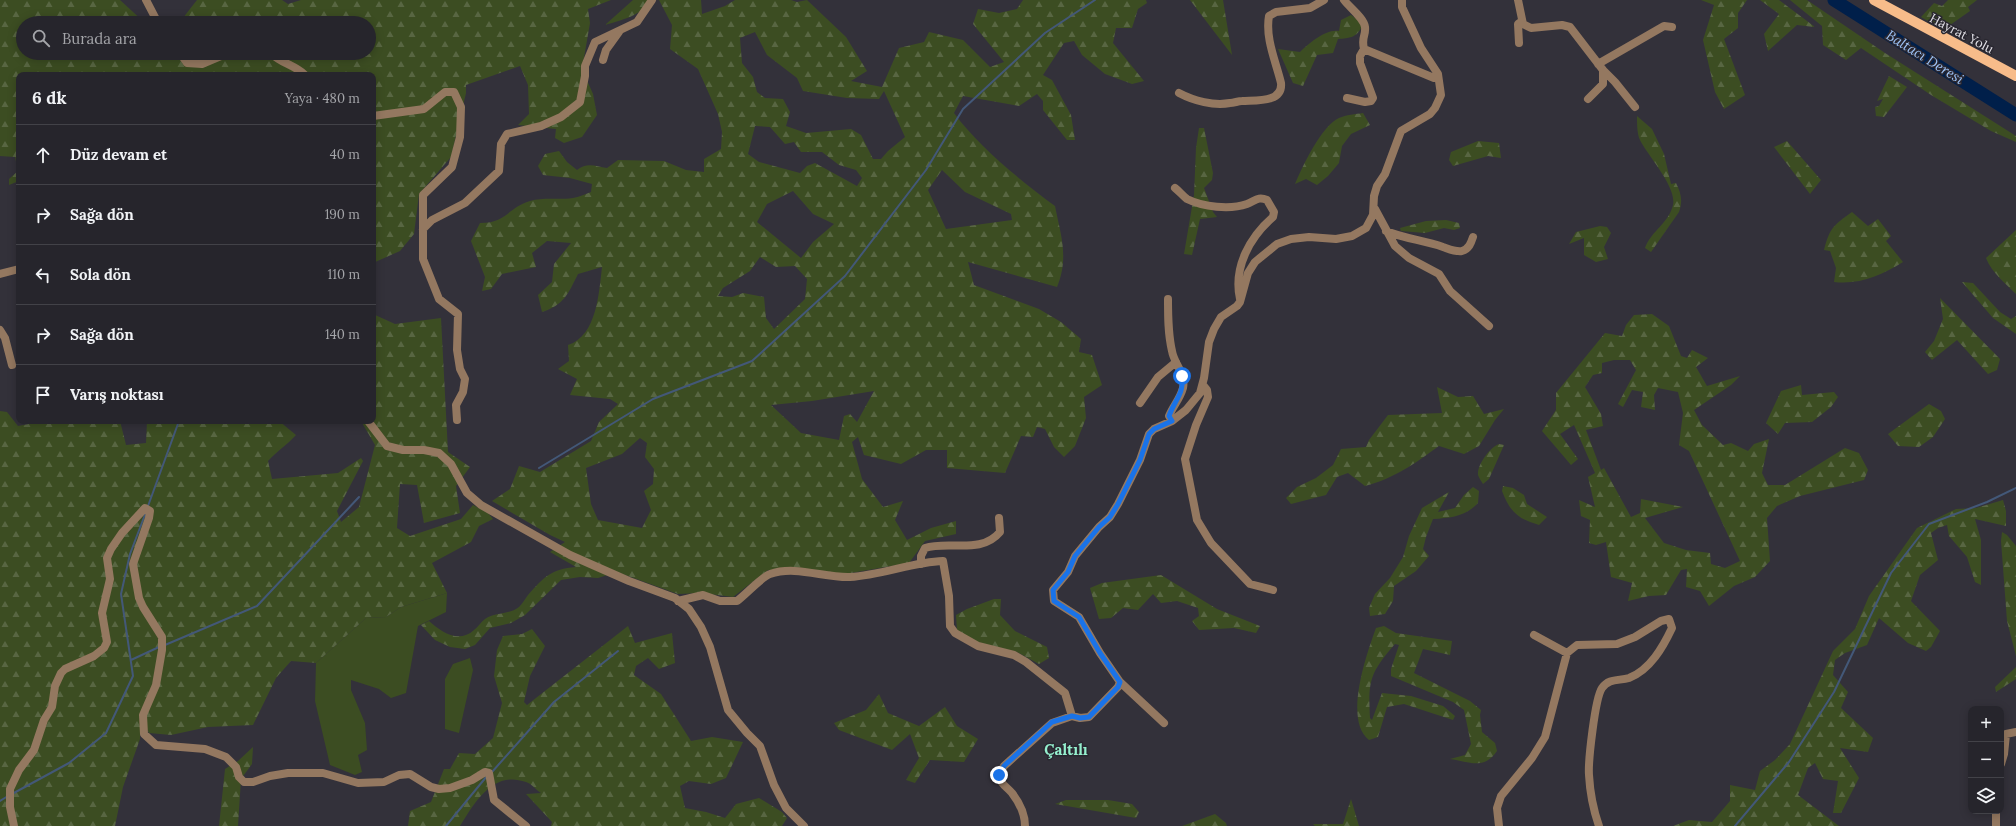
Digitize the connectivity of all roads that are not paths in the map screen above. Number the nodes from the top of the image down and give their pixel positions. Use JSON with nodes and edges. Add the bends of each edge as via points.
{"nodes":[{"id":1,"x":146,"y":0,"type":"edge"},
{"id":2,"x":652,"y":0,"type":"edge"},
{"id":3,"x":1324,"y":0,"type":"edge"},
{"id":4,"x":1344,"y":0,"type":"edge"},
{"id":5,"x":1402,"y":0,"type":"edge"},
{"id":6,"x":1518,"y":0,"type":"edge"},
{"id":7,"x":1874,"y":0,"type":"edge"},
{"id":8,"x":153,"y":16,"type":"edge"},
{"id":9,"x":1522,"y":21,"type":"junction"},
{"id":10,"x":1672,"y":27,"type":"dead end"},
{"id":11,"x":620,"y":30,"type":"junction"},
{"id":12,"x":1519,"y":43,"type":"dead end"},
{"id":13,"x":1364,"y":49,"type":"junction"},
{"id":14,"x":185,"y":60,"type":"edge"},
{"id":15,"x":211,"y":60,"type":"edge"},
{"id":16,"x":281,"y":60,"type":"edge"},
{"id":17,"x":603,"y":60,"type":"dead end"},
{"id":18,"x":1600,"y":67,"type":"junction"},
{"id":19,"x":302,"y":72,"type":"edge"},
{"id":20,"x":2016,"y":76,"type":"edge"},
{"id":21,"x":1438,"y":78,"type":"junction"},
{"id":22,"x":1179,"y":93,"type":"dead end"},
{"id":23,"x":1347,"y":98,"type":"dead end"},
{"id":24,"x":1588,"y":99,"type":"dead end"},
{"id":25,"x":1635,"y":107,"type":"dead end"},
{"id":26,"x":376,"y":116,"type":"edge"},
{"id":27,"x":1175,"y":188,"type":"dead end"},
{"id":28,"x":1375,"y":209,"type":"junction"},
{"id":29,"x":423,"y":229,"type":"junction"},
{"id":30,"x":1386,"y":232,"type":"junction"},
{"id":31,"x":1473,"y":237,"type":"dead end"},
{"id":32,"x":16,"y":270,"type":"edge"},
{"id":33,"x":0,"y":274,"type":"edge"},
{"id":34,"x":1168,"y":299,"type":"dead end"},
{"id":35,"x":1240,"y":302,"type":"junction"},
{"id":36,"x":1489,"y":326,"type":"dead end"},
{"id":37,"x":0,"y":330,"type":"edge"},
{"id":38,"x":1176,"y":362,"type":"junction"},
{"id":39,"x":12,"y":365,"type":"dead end"},
{"id":40,"x":1203,"y":385,"type":"junction"},
{"id":41,"x":1140,"y":403,"type":"dead end"},
{"id":42,"x":457,"y":420,"type":"dead end"},
{"id":43,"x":1172,"y":421,"type":"junction"},
{"id":44,"x":370,"y":424,"type":"edge"},
{"id":45,"x":1118,"y":504,"type":"junction"},
{"id":46,"x":1118,"y":517,"type":"dead end"},
{"id":47,"x":999,"y":518,"type":"dead end"},
{"id":48,"x":921,"y":564,"type":"junction"},
{"id":49,"x":1272,"y":590,"type":"dead end"},
{"id":50,"x":678,"y":601,"type":"junction"},
{"id":51,"x":1534,"y":635,"type":"dead end"},
{"id":52,"x":1567,"y":652,"type":"junction"},
{"id":53,"x":1120,"y":682,"type":"junction"},
{"id":54,"x":1072,"y":716,"type":"junction"},
{"id":55,"x":1164,"y":723,"type":"dead end"},
{"id":56,"x":2016,"y":732,"type":"edge"},
{"id":57,"x":2004,"y":754,"type":"edge"},
{"id":58,"x":1996,"y":814,"type":"edge"},
{"id":59,"x":14,"y":826,"type":"edge"},
{"id":60,"x":526,"y":826,"type":"edge"},
{"id":61,"x":804,"y":826,"type":"edge"},
{"id":62,"x":1025,"y":826,"type":"edge"},
{"id":63,"x":1499,"y":826,"type":"edge"},
{"id":64,"x":1599,"y":826,"type":"edge"},
{"id":65,"x":1996,"y":826,"type":"edge"}],
"edges":[{"from":1,"to":8,"type":"street"},
{"from":2,"to":11,"type":"street","via":[[637,22]]},
{"from":3,"to":22,"type":"street","via":[[1310,8],[1276,12],[1269,16],[1270,41],[1282,89],[1279,94],[1268,99],[1229,104],[1190,99]]},
{"from":4,"to":13,"type":"street","via":[[1363,22]]},
{"from":5,"to":21,"type":"street","via":[[1402,7]]},
{"from":6,"to":9,"type":"street"},
{"from":7,"to":20,"type":"main road","name":"Hayrat Yolu"},
{"from":9,"to":12,"type":"street","via":[[1518,24]]},
{"from":9,"to":18,"type":"street","via":[[1531,28],[1562,25],[1570,27]]},
{"from":10,"to":18,"type":"street","via":[[1664,26]]},
{"from":11,"to":17,"type":"street","via":[[606,50]]},
{"from":11,"to":29,"type":"street","via":[[595,42],[585,66],[580,102],[541,126],[507,134],[501,144],[499,171],[466,203],[432,220]]},
{"from":13,"to":21,"type":"street"},
{"from":13,"to":23,"type":"street","via":[[1360,62],[1373,98],[1365,102]]},
{"from":14,"to":15,"type":"street","via":[[187,63],[202,64]]},
{"from":16,"to":19,"type":"street"},
{"from":18,"to":24,"type":"street","via":[[1603,84]]},
{"from":18,"to":25,"type":"street"},
{"from":21,"to":28,"type":"street","via":[[1440,100],[1430,114],[1401,131],[1385,174],[1377,186],[1374,196]]},
{"from":26,"to":29,"type":"street","via":[[424,109],[445,92],[454,92],[462,107],[460,137],[452,167],[423,195]]},
{"from":27,"to":35,"type":"street","via":[[1187,198],[1203,204],[1225,207],[1246,204],[1262,198],[1267,200],[1274,212],[1273,217],[1261,228],[1246,252],[1237,276]]},
{"from":28,"to":30,"type":"street"},
{"from":28,"to":35,"type":"street","via":[[1366,228],[1352,236],[1309,237],[1277,244],[1255,262],[1248,272]]},
{"from":29,"to":42,"type":"street","via":[[423,259],[439,299],[458,314],[457,350],[460,369],[466,379],[456,405]]},
{"from":30,"to":31,"type":"street","via":[[1427,241],[1455,251],[1462,251],[1468,247]]},
{"from":30,"to":36,"type":"street","via":[[1395,246],[1409,258],[1439,274],[1450,291]]},
{"from":32,"to":33,"type":"street"},
{"from":34,"to":38,"type":"street","via":[[1170,338]]},
{"from":35,"to":40,"type":"street","via":[[1221,316],[1214,329],[1209,342]]},
{"from":37,"to":39,"type":"street","via":[[5,338]]},
{"from":38,"to":41,"type":"street","via":[[1158,377]]},
{"from":38,"to":43,"type":"street","via":[[1180,367],[1183,387],[1169,416]]},
{"from":40,"to":43,"type":"street","via":[[1194,401]]},
{"from":40,"to":49,"type":"street","via":[[1208,390],[1208,397],[1185,459],[1197,520],[1212,543],[1250,584]]},
{"from":43,"to":45,"type":"street","via":[[1149,434],[1140,460]]},
{"from":44,"to":50,"type":"street","via":[[387,446],[439,453],[451,464],[467,493],[480,505],[570,554]]},
{"from":45,"to":46,"type":"street"},
{"from":45,"to":53,"type":"street","via":[[1110,517],[1075,556],[1068,572],[1056,585],[1052,595],[1054,601],[1079,617]]},
{"from":47,"to":48,"type":"street","via":[[1000,532],[995,539],[974,546],[934,545],[925,548]]},
{"from":48,"to":50,"type":"street","via":[[888,572],[848,577],[799,571],[769,574],[737,601],[703,595]]},
{"from":48,"to":54,"type":"street","via":[[943,561],[949,596],[950,626],[955,633],[978,646],[1014,655],[1026,662],[1065,693]]},
{"from":50,"to":61,"type":"street","via":[[689,609],[701,627],[710,647],[728,710],[760,746],[786,808]]},
{"from":51,"to":52,"type":"street"},
{"from":52,"to":63,"type":"street","via":[[1545,737],[1532,758],[1501,796],[1497,808]]},
{"from":52,"to":64,"type":"street","via":[[1577,644],[1617,644],[1635,637],[1660,621],[1669,619],[1672,628],[1658,653],[1640,672],[1628,678],[1612,680],[1602,688],[1596,704],[1589,774],[1592,808]]},
{"from":53,"to":54,"type":"street","via":[[1089,717]]},
{"from":53,"to":55,"type":"street"},
{"from":54,"to":62,"type":"street","via":[[1052,722],[1004,766],[999,775],[1001,783],[1020,805]]},
{"from":56,"to":57,"type":"street","via":[[2006,734]]},
{"from":58,"to":65,"type":"street"},
{"from":59,"to":60,"type":"street","via":[[10,789],[19,770],[34,750],[44,720],[52,707],[55,686],[61,674],[65,668],[94,656],[107,642],[102,613],[110,579],[107,558],[118,538],[145,508],[150,511],[149,518],[133,564],[141,602],[162,637],[156,685],[143,715],[144,734],[156,745],[205,749],[226,757],[236,767],[239,777],[244,782],[288,773],[323,773],[358,782],[384,782],[399,775],[410,774],[439,789],[472,780],[484,772],[489,773],[494,800]]}]}
